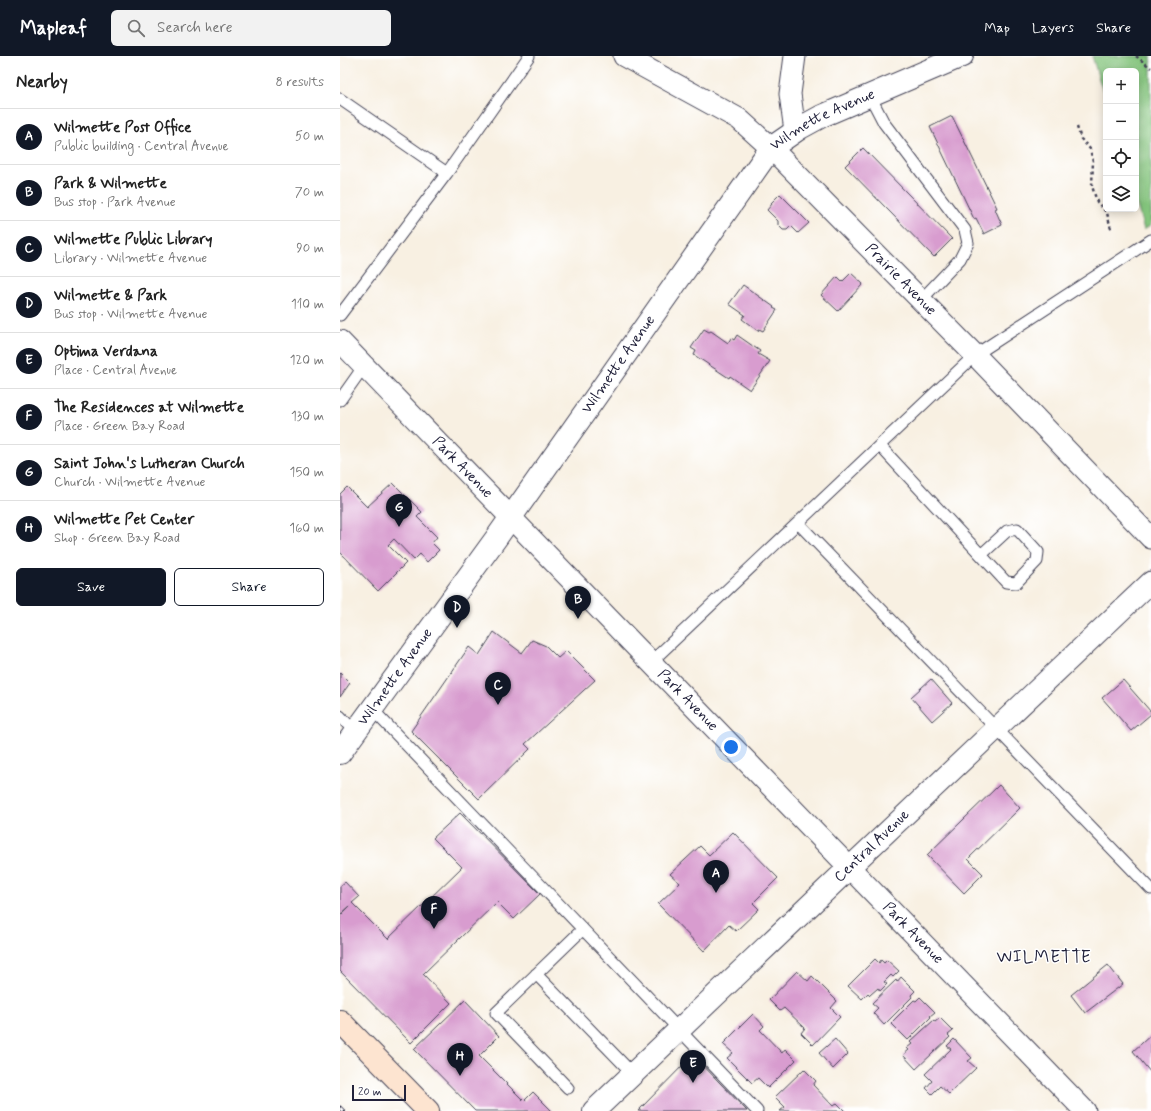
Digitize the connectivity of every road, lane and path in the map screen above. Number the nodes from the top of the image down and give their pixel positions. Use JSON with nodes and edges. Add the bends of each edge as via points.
{"nodes":[{"id":1,"x":529,"y":56,"type":"edge"},
{"id":2,"x":624,"y":56,"type":"edge"},
{"id":3,"x":795,"y":56,"type":"edge"},
{"id":4,"x":960,"y":56,"type":"edge"},
{"id":5,"x":1136,"y":56,"type":"edge"},
{"id":6,"x":1151,"y":68,"type":"edge"},
{"id":7,"x":870,"y":96,"type":"junction"},
{"id":8,"x":340,"y":99,"type":"edge"},
{"id":9,"x":1077,"y":127,"type":"dead end"},
{"id":10,"x":795,"y":131,"type":"junction"},
{"id":11,"x":771,"y":148,"type":"junction"},
{"id":12,"x":447,"y":173,"type":"junction"},
{"id":13,"x":1111,"y":229,"type":"dead end"},
{"id":14,"x":1151,"y":240,"type":"edge"},
{"id":15,"x":921,"y":300,"type":"junction"},
{"id":16,"x":340,"y":315,"type":"edge"},
{"id":17,"x":340,"y":341,"type":"edge"},
{"id":18,"x":975,"y":355,"type":"junction"},
{"id":19,"x":364,"y":366,"type":"junction"},
{"id":20,"x":340,"y":400,"type":"edge"},
{"id":21,"x":880,"y":446,"type":"junction"},
{"id":22,"x":511,"y":516,"type":"junction"},
{"id":23,"x":798,"y":523,"type":"junction"},
{"id":24,"x":1151,"y":538,"type":"edge"},
{"id":25,"x":981,"y":555,"type":"junction"},
{"id":26,"x":1151,"y":582,"type":"edge"},
{"id":27,"x":651,"y":662,"type":"junction"},
{"id":28,"x":372,"y":709,"type":"junction"},
{"id":29,"x":340,"y":716,"type":"edge"},
{"id":30,"x":996,"y":729,"type":"junction"},
{"id":31,"x":355,"y":732,"type":"junction"},
{"id":32,"x":340,"y":753,"type":"edge"},
{"id":33,"x":849,"y":868,"type":"junction"},
{"id":34,"x":1151,"y":889,"type":"edge"},
{"id":35,"x":583,"y":929,"type":"junction"},
{"id":36,"x":536,"y":974,"type":"junction"},
{"id":37,"x":340,"y":1021,"type":"edge"},
{"id":38,"x":680,"y":1030,"type":"junction"},
{"id":39,"x":633,"y":1074,"type":"junction"},
{"id":40,"x":568,"y":1088,"type":"dead end"},
{"id":41,"x":428,"y":1111,"type":"edge"},
{"id":42,"x":594,"y":1111,"type":"edge"},
{"id":43,"x":757,"y":1111,"type":"edge"},
{"id":44,"x":1085,"y":1111,"type":"edge"}],
"edges":[{"from":1,"to":12,"type":"lane"},
{"from":2,"to":11,"type":"street","name":"Prairie Avenue","via":[[739,119]]},
{"from":3,"to":10,"type":"street","via":[[790,94]]},
{"from":4,"to":7,"type":"street","name":"Wilmette Avenue"},
{"from":5,"to":6,"type":"path"},
{"from":7,"to":10,"type":"street","name":"Wilmette Avenue","via":[[822,116]]},
{"from":7,"to":15,"type":"lane","via":[[884,123],[965,230],[968,243],[960,259]]},
{"from":8,"to":12,"type":"lane"},
{"from":9,"to":13,"type":"path","via":[[1081,139],[1090,149],[1093,161],[1092,186],[1097,202],[1107,213]]},
{"from":10,"to":11,"type":"street","name":"Wilmette Avenue"},
{"from":11,"to":15,"type":"street","name":"Prairie Avenue"},
{"from":11,"to":22,"type":"street","name":"Wilmette Avenue"},
{"from":12,"to":16,"type":"lane"},
{"from":14,"to":18,"type":"lane"},
{"from":15,"to":18,"type":"street","name":"Prairie Avenue"},
{"from":17,"to":19,"type":"street","name":"Park Avenue"},
{"from":18,"to":21,"type":"lane"},
{"from":18,"to":24,"type":"street","name":"Prairie Avenue"},
{"from":19,"to":20,"type":"lane"},
{"from":19,"to":22,"type":"street","name":"Park Avenue"},
{"from":21,"to":23,"type":"lane"},
{"from":21,"to":25,"type":"lane"},
{"from":22,"to":27,"type":"street","name":"Park Avenue"},
{"from":22,"to":28,"type":"street","name":"Wilmette Avenue"},
{"from":23,"to":27,"type":"lane"},
{"from":23,"to":30,"type":"lane"},
{"from":25,"to":25,"type":"lane","via":[[1006,582],[1016,583],[1037,561],[1038,552],[1016,529],[1007,531]]},
{"from":26,"to":30,"type":"street","name":"Central Avenue"},
{"from":27,"to":33,"type":"street","name":"Park Avenue"},
{"from":28,"to":31,"type":"street","name":"Wilmette Avenue"},
{"from":28,"to":35,"type":"lane"},
{"from":29,"to":31,"type":"lane"},
{"from":30,"to":33,"type":"street","name":"Central Avenue"},
{"from":30,"to":34,"type":"lane"},
{"from":31,"to":32,"type":"street","name":"Wilmette Avenue"},
{"from":33,"to":38,"type":"street","name":"Central Avenue"},
{"from":33,"to":44,"type":"street","name":"Park Avenue"},
{"from":35,"to":36,"type":"lane"},
{"from":35,"to":38,"type":"lane"},
{"from":36,"to":39,"type":"lane"},
{"from":36,"to":40,"type":"lane","via":[[496,1013]]},
{"from":37,"to":41,"type":"main road"},
{"from":38,"to":39,"type":"street","name":"Central Avenue"},
{"from":38,"to":43,"type":"lane"},
{"from":39,"to":42,"type":"street","name":"Central Avenue"}]}
